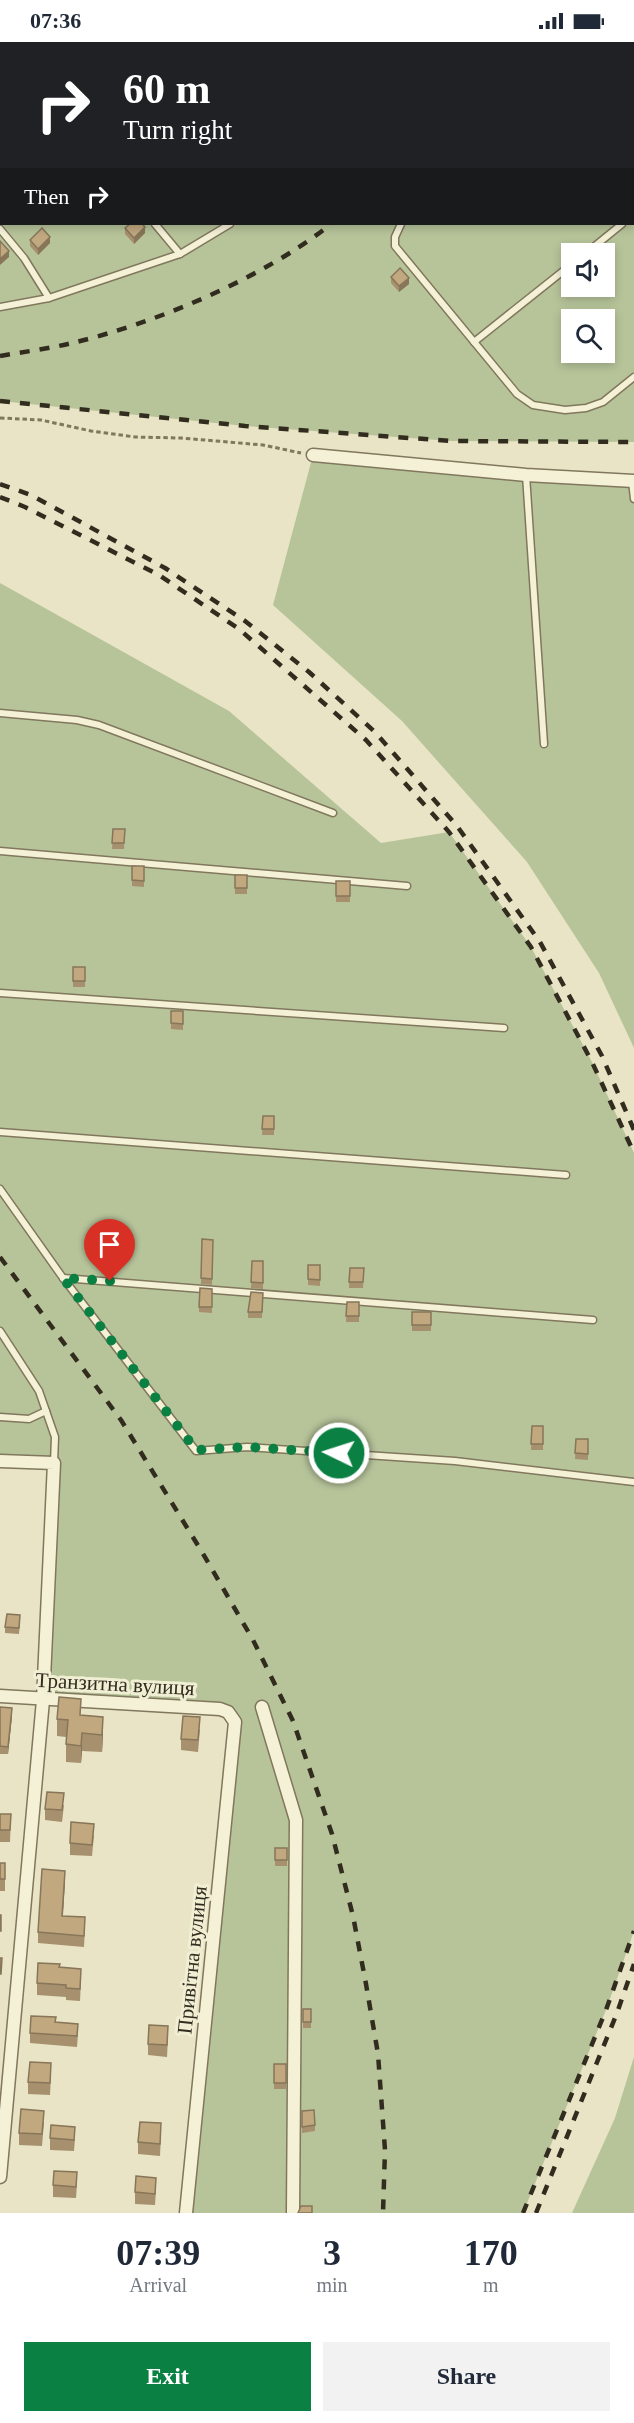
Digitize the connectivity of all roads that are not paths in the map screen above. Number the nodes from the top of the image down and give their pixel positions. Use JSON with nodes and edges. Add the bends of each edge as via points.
{"nodes":[{"id":1,"x":156,"y":225,"type":"edge"},
{"id":2,"x":228,"y":225,"type":"edge"},
{"id":3,"x":401,"y":225,"type":"edge"},
{"id":4,"x":621,"y":225,"type":"edge"},
{"id":5,"x":0,"y":229,"type":"edge"},
{"id":6,"x":599,"y":243,"type":"edge"},
{"id":7,"x":180,"y":254,"type":"junction"},
{"id":8,"x":561,"y":273,"type":"edge"},
{"id":9,"x":49,"y":298,"type":"junction"},
{"id":10,"x":0,"y":307,"type":"edge"},
{"id":11,"x":474,"y":342,"type":"junction"},
{"id":12,"x":634,"y":377,"type":"edge"},
{"id":13,"x":313,"y":455,"type":"road end"},
{"id":14,"x":526,"y":475,"type":"junction"},
{"id":15,"x":633,"y":481,"type":"edge"},
{"id":16,"x":634,"y":499,"type":"edge"},
{"id":17,"x":0,"y":713,"type":"edge"},
{"id":18,"x":544,"y":744,"type":"dead end"},
{"id":19,"x":333,"y":813,"type":"dead end"},
{"id":20,"x":0,"y":851,"type":"edge"},
{"id":21,"x":407,"y":886,"type":"dead end"},
{"id":22,"x":0,"y":993,"type":"edge"},
{"id":23,"x":504,"y":1028,"type":"dead end"},
{"id":24,"x":0,"y":1132,"type":"edge"},
{"id":25,"x":566,"y":1175,"type":"dead end"},
{"id":26,"x":0,"y":1189,"type":"edge"},
{"id":27,"x":63,"y":1278,"type":"junction"},
{"id":28,"x":593,"y":1320,"type":"dead end"},
{"id":29,"x":0,"y":1331,"type":"edge"},
{"id":30,"x":46,"y":1411,"type":"junction"},
{"id":31,"x":0,"y":1417,"type":"edge"},
{"id":32,"x":0,"y":1461,"type":"edge"},
{"id":33,"x":54,"y":1463,"type":"junction"},
{"id":34,"x":634,"y":1482,"type":"edge"},
{"id":35,"x":0,"y":1696,"type":"edge"},
{"id":36,"x":43,"y":1700,"type":"junction"},
{"id":37,"x":262,"y":1707,"type":"dead end"},
{"id":38,"x":228,"y":1712,"type":"joint"},
{"id":39,"x":0,"y":2177,"type":"edge"},
{"id":40,"x":186,"y":2213,"type":"edge"},
{"id":41,"x":292,"y":2213,"type":"edge"}],
"edges":[{"from":1,"to":7,"type":"lane"},
{"from":2,"to":7,"type":"lane"},
{"from":3,"to":11,"type":"lane","via":[[395,246]]},
{"from":4,"to":6,"type":"lane"},
{"from":5,"to":9,"type":"lane"},
{"from":7,"to":9,"type":"lane"},
{"from":8,"to":11,"type":"lane"},
{"from":9,"to":10,"type":"lane"},
{"from":11,"to":12,"type":"lane","via":[[517,394],[533,405],[565,410],[586,408],[603,402]]},
{"from":13,"to":14,"type":"street"},
{"from":14,"to":15,"type":"street"},
{"from":14,"to":18,"type":"lane"},
{"from":15,"to":16,"type":"lane"},
{"from":17,"to":19,"type":"lane","via":[[99,725]]},
{"from":20,"to":21,"type":"lane"},
{"from":22,"to":23,"type":"lane"},
{"from":24,"to":25,"type":"lane"},
{"from":26,"to":27,"type":"lane"},
{"from":27,"to":28,"type":"lane"},
{"from":27,"to":34,"type":"lane","via":[[196,1450],[247,1447],[455,1461]]},
{"from":29,"to":30,"type":"lane","via":[[39,1391]]},
{"from":30,"to":31,"type":"lane","via":[[28,1419]]},
{"from":30,"to":33,"type":"lane","via":[[55,1437]]},
{"from":32,"to":33,"type":"street"},
{"from":33,"to":36,"type":"street"},
{"from":35,"to":36,"type":"street","name":"Транзитна вулиця"},
{"from":36,"to":38,"type":"street","name":"Транзитна вулиця"},
{"from":36,"to":39,"type":"street"},
{"from":37,"to":41,"type":"street","via":[[296,1820]]},
{"from":38,"to":40,"type":"street","name":"Привітна вулиця","via":[[235,1722]]}]}
